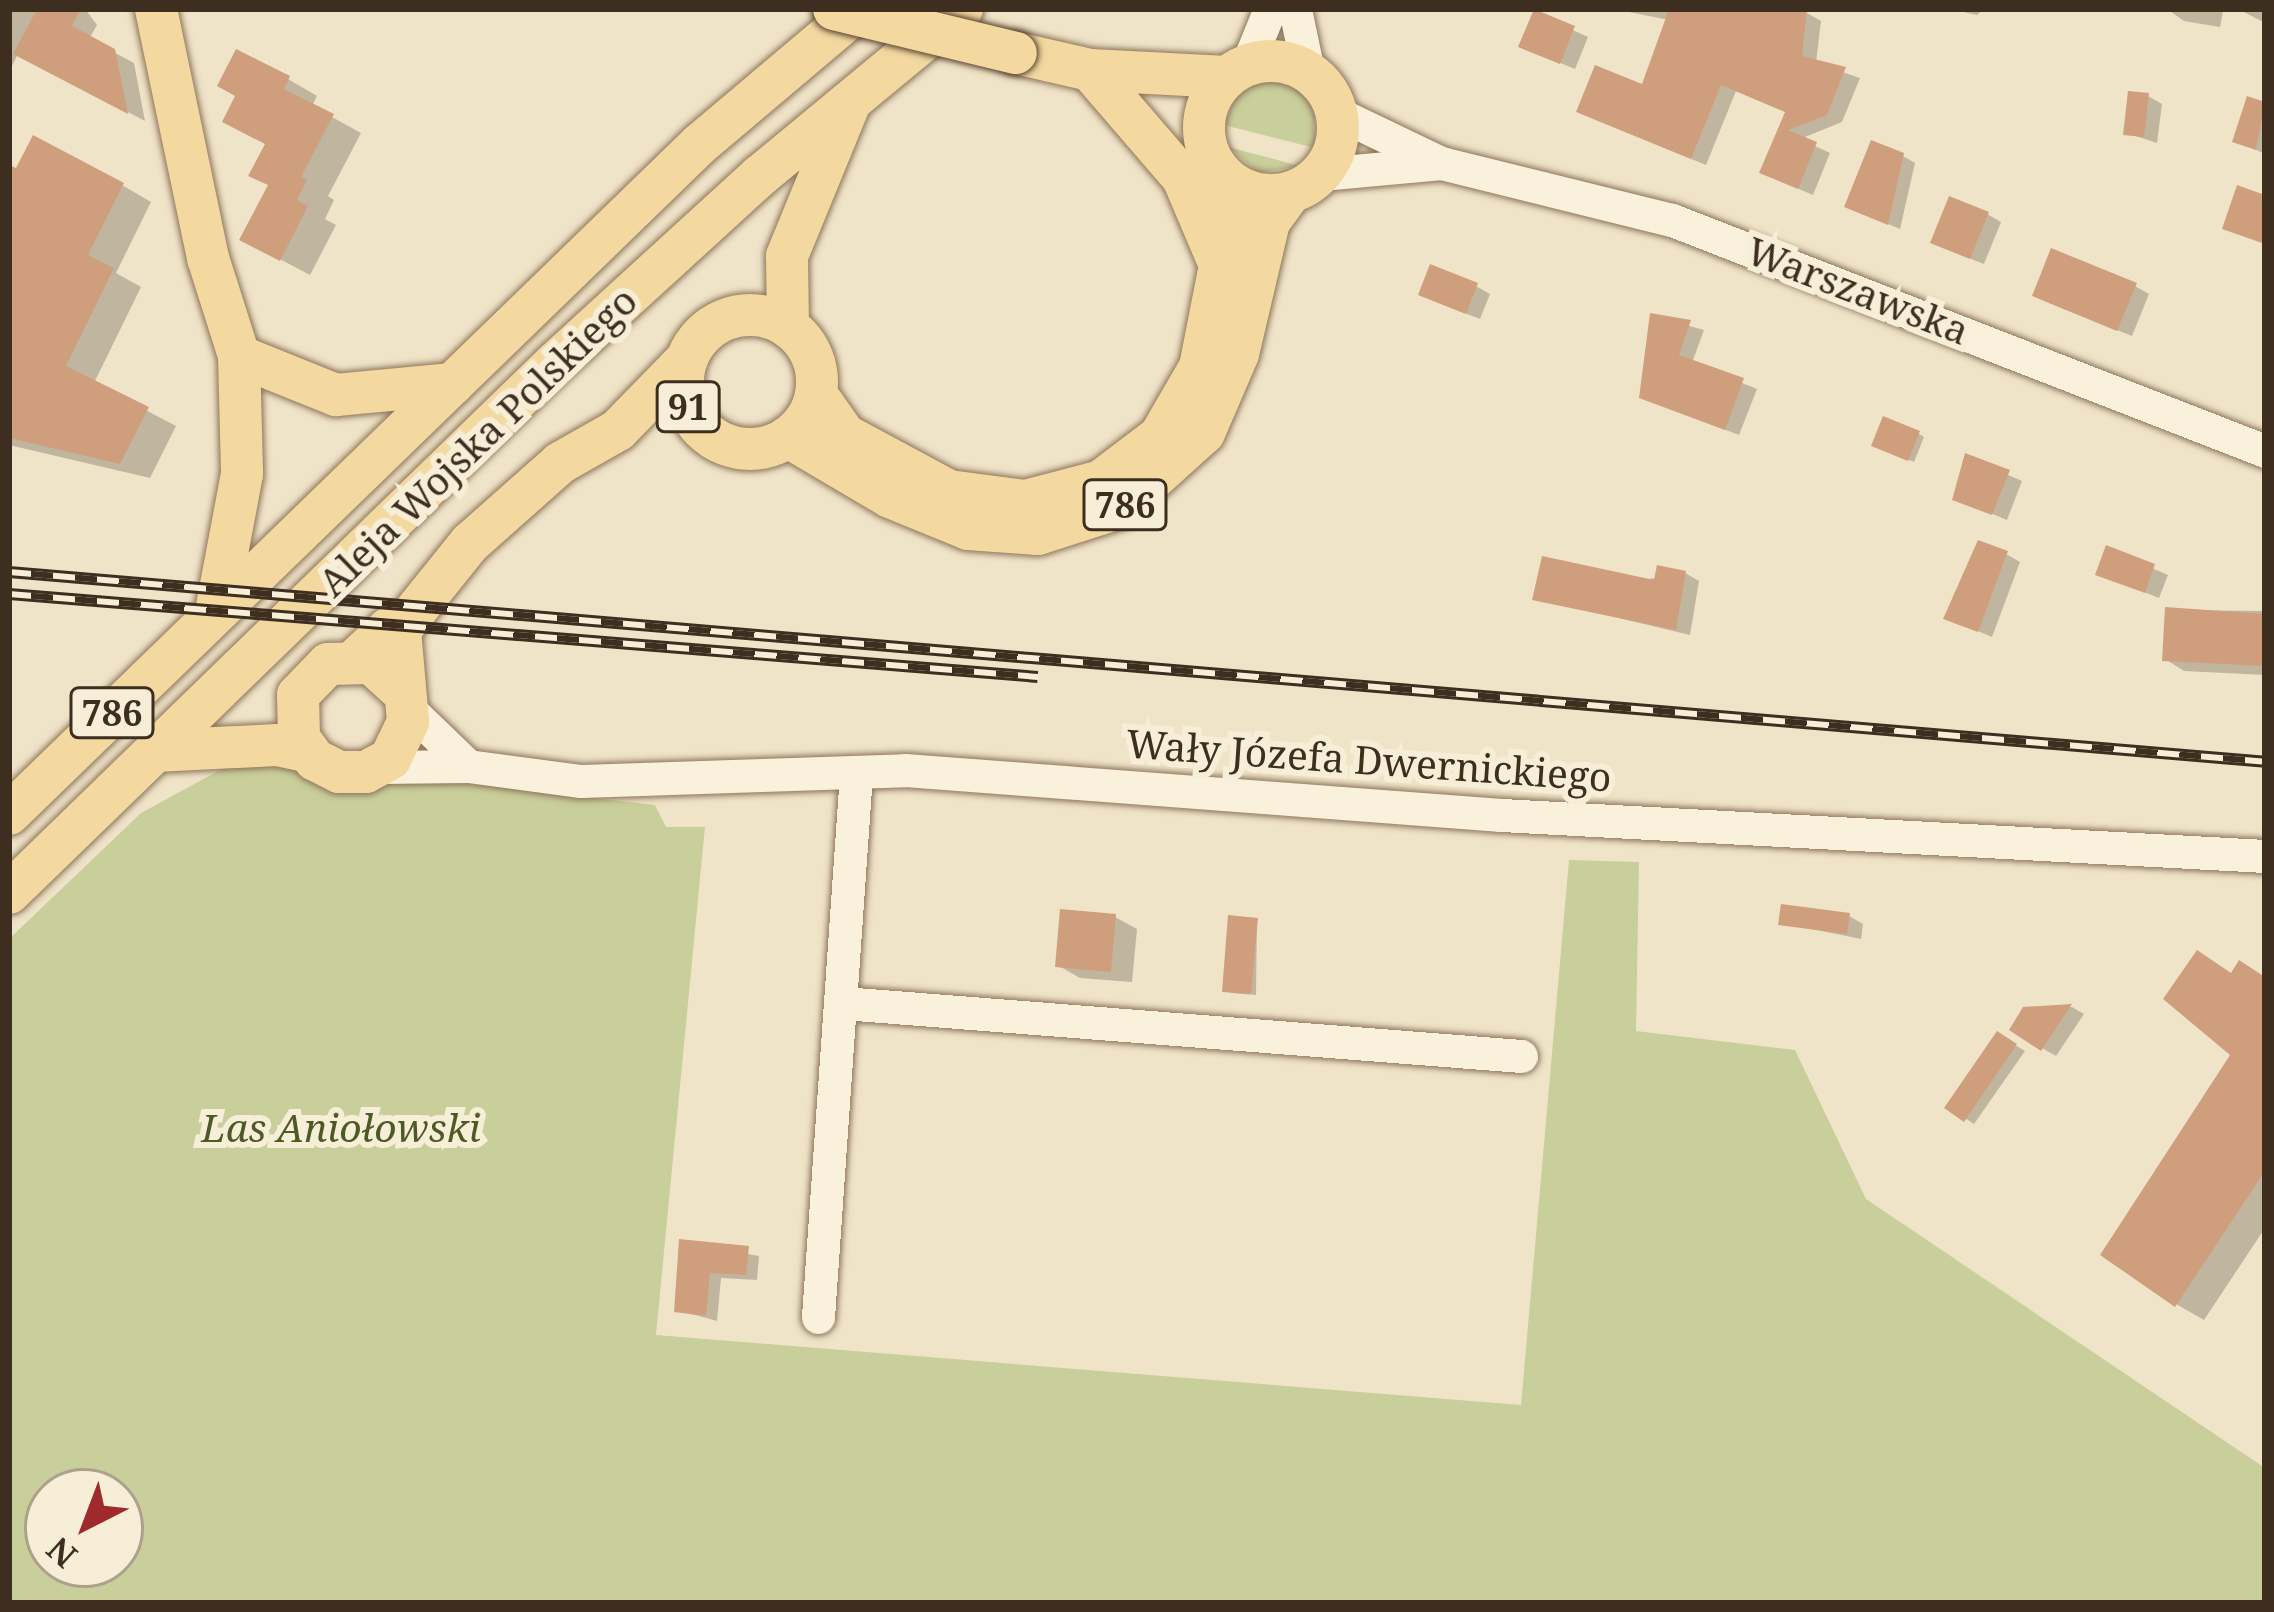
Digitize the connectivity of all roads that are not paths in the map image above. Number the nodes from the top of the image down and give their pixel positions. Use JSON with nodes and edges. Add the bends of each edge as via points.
{"nodes":[{"id":1,"x":156,"y":9,"type":"edge"},
{"id":2,"x":834,"y":9,"type":"edge"},
{"id":3,"x":860,"y":9,"type":"edge"},
{"id":4,"x":962,"y":9,"type":"edge"},
{"id":5,"x":1270,"y":9,"type":"edge"},
{"id":6,"x":1295,"y":9,"type":"edge"},
{"id":7,"x":1237,"y":71,"type":"junction"},
{"id":8,"x":1308,"y":71,"type":"junction"},
{"id":9,"x":1102,"y":82,"type":"junction"},
{"id":10,"x":851,"y":98,"type":"junction"},
{"id":11,"x":1337,"y":113,"type":"junction"},
{"id":12,"x":1204,"y":136,"type":"junction"},
{"id":13,"x":1441,"y":163,"type":"junction"},
{"id":14,"x":1230,"y":182,"type":"junction"},
{"id":15,"x":1306,"y":184,"type":"junction"},
{"id":16,"x":1220,"y":265,"type":"junction"},
{"id":17,"x":788,"y":327,"type":"junction"},
{"id":18,"x":239,"y":356,"type":"junction"},
{"id":19,"x":687,"y":359,"type":"junction"},
{"id":20,"x":452,"y":384,"type":"junction"},
{"id":21,"x":816,"y":394,"type":"junction"},
{"id":22,"x":701,"y":427,"type":"junction"},
{"id":23,"x":618,"y":430,"type":"junction"},
{"id":24,"x":788,"y":437,"type":"junction"},
{"id":25,"x":2265,"y":451,"type":"edge"},
{"id":26,"x":216,"y":612,"type":"junction"},
{"id":27,"x":400,"y":629,"type":"junction"},
{"id":28,"x":356,"y":659,"type":"junction"},
{"id":29,"x":406,"y":700,"type":"junction"},
{"id":30,"x":155,"y":751,"type":"junction"},
{"id":31,"x":305,"y":751,"type":"junction"},
{"id":32,"x":468,"y":766,"type":"junction"},
{"id":33,"x":378,"y":767,"type":"junction"},
{"id":34,"x":856,"y":773,"type":"junction"},
{"id":35,"x":9,"y":814,"type":"edge"},
{"id":36,"x":2265,"y":856,"type":"edge"},
{"id":37,"x":9,"y":892,"type":"edge"},
{"id":38,"x":843,"y":1004,"type":"junction"},
{"id":39,"x":1521,"y":1056,"type":"dead end"},
{"id":40,"x":818,"y":1317,"type":"dead end"}],
"edges":[{"from":1,"to":18,"type":"main road","via":[[208,258]]},
{"from":2,"to":9,"type":"main road","bridge":true},
{"from":3,"to":20,"type":"main road","name":"Aleja Wojska Polskiego","via":[[700,144]]},
{"from":4,"to":10,"type":"main road","name":"Aleja Wojska Polskiego"},
{"from":5,"to":7,"type":"street"},
{"from":6,"to":8,"type":"street"},
{"from":7,"to":8,"type":"main road","via":[[1267,61]]},
{"from":7,"to":9,"type":"main road"},
{"from":7,"to":12,"type":"main road","via":[[1213,94]]},
{"from":8,"to":11,"type":"main road"},
{"from":9,"to":12,"type":"main road"},
{"from":9,"to":16,"type":"main road","via":[[1183,178]]},
{"from":10,"to":17,"type":"main road","via":[[787,256]]},
{"from":10,"to":30,"type":"main road","name":"Aleja Wojska Polskiego","via":[[556,362]]},
{"from":11,"to":13,"type":"street","name":"Warszawska"},
{"from":11,"to":15,"type":"main road","via":[[1333,156]]},
{"from":12,"to":14,"type":"main road"},
{"from":13,"to":15,"type":"street","name":"Warszawska"},
{"from":13,"to":25,"type":"street","name":"Warszawska","via":[[1691,227]]},
{"from":14,"to":15,"type":"main road","via":[[1270,196]]},
{"from":14,"to":16,"type":"main road","via":[[1236,236]]},
{"from":15,"to":24,"type":"main road","number":"786","via":[[1268,222],[1238,354],[1204,433],[1122,507],[1038,534],[968,529],[890,497]]},
{"from":16,"to":21,"type":"main road","via":[[1200,367],[1182,406],[1136,459],[1065,494],[988,500],[906,474],[845,435]]},
{"from":17,"to":19,"type":"main road","number":"91","via":[[764,316],[726,319]]},
{"from":17,"to":21,"type":"main road","via":[[813,361]]},
{"from":18,"to":20,"type":"main road","via":[[336,395]]},
{"from":18,"to":26,"type":"main road","via":[[242,474]]},
{"from":19,"to":22,"type":"main road","number":"91","via":[[684,395]]},
{"from":19,"to":23,"type":"main road"},
{"from":20,"to":26,"type":"main road","name":"Aleja Wojska Polskiego"},
{"from":21,"to":24,"type":"main road"},
{"from":22,"to":23,"type":"main road"},
{"from":22,"to":24,"type":"main road","number":"91","via":[[733,447]]},
{"from":23,"to":27,"type":"main road","via":[[560,464],[470,543]]},
{"from":26,"to":35,"type":"main road","name":"Aleja Wojska Polskiego","number":"786"},
{"from":27,"to":28,"type":"main road","via":[[388,629]]},
{"from":27,"to":29,"type":"main road"},
{"from":28,"to":29,"type":"main road","via":[[384,670]]},
{"from":28,"to":31,"type":"main road","via":[[328,664],[298,695],[295,724]]},
{"from":29,"to":32,"type":"street"},
{"from":29,"to":33,"type":"main road","via":[[399,748]]},
{"from":30,"to":31,"type":"main road"},
{"from":30,"to":37,"type":"main road","name":"Aleja Wojska Polskiego","number":"786"},
{"from":31,"to":33,"type":"main road","via":[[339,772]]},
{"from":32,"to":33,"type":"street","name":"Wały Józefa Dwernickiego"},
{"from":32,"to":34,"type":"street","name":"Wały Józefa Dwernickiego","via":[[581,781]]},
{"from":34,"to":36,"type":"street","name":"Wały Józefa Dwernickiego"},
{"from":34,"to":38,"type":"street"},
{"from":38,"to":39,"type":"street"},
{"from":38,"to":40,"type":"street"}]}
